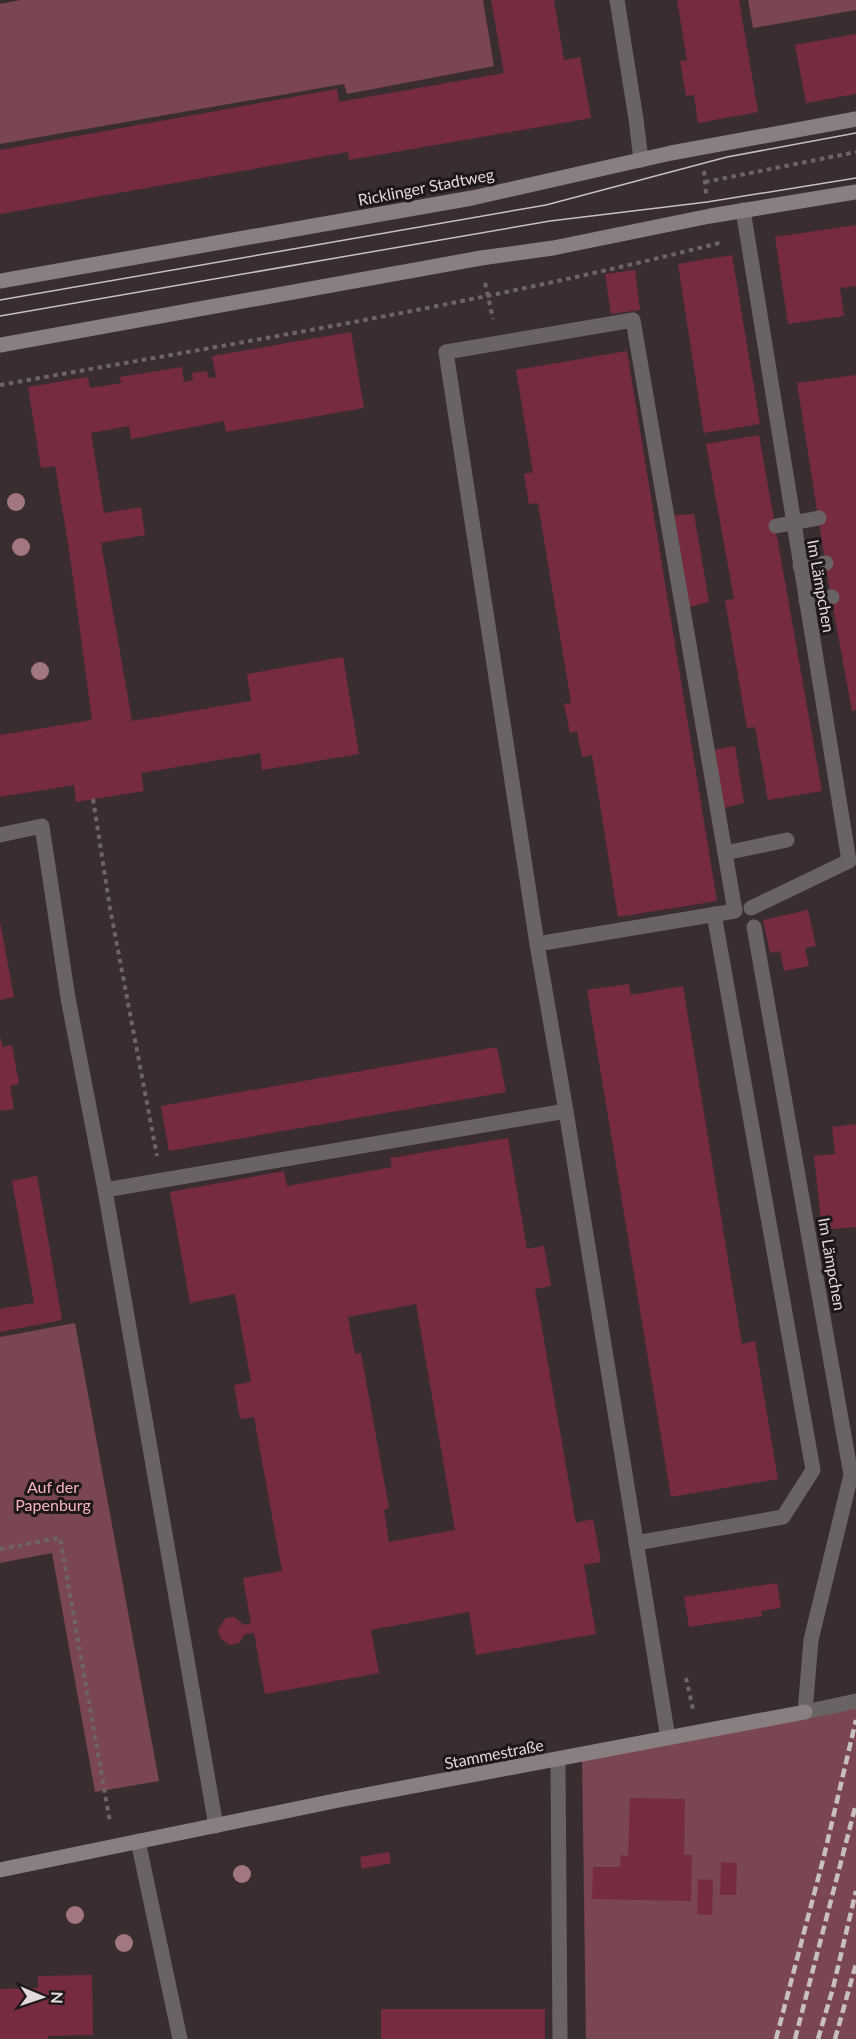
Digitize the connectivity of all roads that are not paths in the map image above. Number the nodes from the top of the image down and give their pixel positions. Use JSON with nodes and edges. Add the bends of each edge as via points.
{"nodes":[{"id":1,"x":617,"y":0,"type":"edge"},
{"id":2,"x":856,"y":119,"type":"edge"},
{"id":3,"x":641,"y":160,"type":"junction"},
{"id":4,"x":856,"y":192,"type":"edge"},
{"id":5,"x":743,"y":210,"type":"junction"},
{"id":6,"x":0,"y":281,"type":"edge"},
{"id":7,"x":0,"y":345,"type":"edge"},
{"id":8,"x":819,"y":518,"type":"dead end"},
{"id":9,"x":792,"y":524,"type":"junction"},
{"id":10,"x":776,"y":526,"type":"dead end"},
{"id":11,"x":826,"y":563,"type":"dead end"},
{"id":12,"x":800,"y":566,"type":"junction"},
{"id":13,"x":832,"y":597,"type":"dead end"},
{"id":14,"x":806,"y":601,"type":"junction"},
{"id":15,"x":0,"y":835,"type":"edge"},
{"id":16,"x":787,"y":840,"type":"dead end"},
{"id":17,"x":725,"y":853,"type":"junction"},
{"id":18,"x":735,"y":910,"type":"junction"},
{"id":19,"x":714,"y":914,"type":"junction"},
{"id":20,"x":754,"y":927,"type":"dead end"},
{"id":21,"x":537,"y":944,"type":"junction"},
{"id":22,"x":566,"y":1111,"type":"junction"},
{"id":23,"x":105,"y":1190,"type":"junction"},
{"id":24,"x":636,"y":1543,"type":"junction"},
{"id":25,"x":856,"y":1701,"type":"edge"},
{"id":26,"x":805,"y":1712,"type":"junction"},
{"id":27,"x":668,"y":1738,"type":"junction"},
{"id":28,"x":558,"y":1760,"type":"junction"},
{"id":29,"x":216,"y":1826,"type":"junction"},
{"id":30,"x":138,"y":1841,"type":"junction"},
{"id":31,"x":0,"y":1870,"type":"edge"},
{"id":32,"x":180,"y":2039,"type":"edge"},
{"id":33,"x":560,"y":2039,"type":"edge"}],
"edges":[{"from":1,"to":3,"type":"street"},
{"from":2,"to":3,"type":"street","name":"Ricklinger Stadtweg"},
{"from":3,"to":6,"type":"street","name":"Ricklinger Stadtweg","via":[[472,198]]},
{"from":4,"to":5,"type":"street"},
{"from":5,"to":7,"type":"street","via":[[553,248]]},
{"from":5,"to":9,"type":"street","name":"Im Lämpchen"},
{"from":8,"to":9,"type":"street"},
{"from":9,"to":10,"type":"street"},
{"from":9,"to":12,"type":"street","name":"Im Lämpchen"},
{"from":11,"to":12,"type":"street"},
{"from":12,"to":14,"type":"street","name":"Im Lämpchen"},
{"from":13,"to":14,"type":"street"},
{"from":14,"to":18,"type":"street","name":"Im Lämpchen","via":[[849,861],[740,914]]},
{"from":15,"to":23,"type":"street","via":[[42,826],[68,998]]},
{"from":16,"to":17,"type":"street"},
{"from":17,"to":18,"type":"street"},
{"from":17,"to":21,"type":"street","via":[[633,320],[446,352]]},
{"from":18,"to":19,"type":"street"},
{"from":19,"to":21,"type":"street"},
{"from":19,"to":24,"type":"street","via":[[813,1470],[783,1517]]},
{"from":20,"to":26,"type":"street","name":"Im Lämpchen","via":[[851,1475],[811,1640]]},
{"from":21,"to":22,"type":"street"},
{"from":22,"to":23,"type":"street"},
{"from":22,"to":24,"type":"street"},
{"from":23,"to":29,"type":"street"},
{"from":24,"to":27,"type":"street"},
{"from":25,"to":26,"type":"street","name":"Stammestraße"},
{"from":26,"to":27,"type":"street","name":"Stammestraße"},
{"from":27,"to":28,"type":"street","name":"Stammestraße"},
{"from":28,"to":29,"type":"street","name":"Stammestraße"},
{"from":28,"to":33,"type":"street"},
{"from":29,"to":30,"type":"street","name":"Stammestraße"},
{"from":30,"to":31,"type":"street","name":"Stammestraße"},
{"from":30,"to":32,"type":"street"}]}
